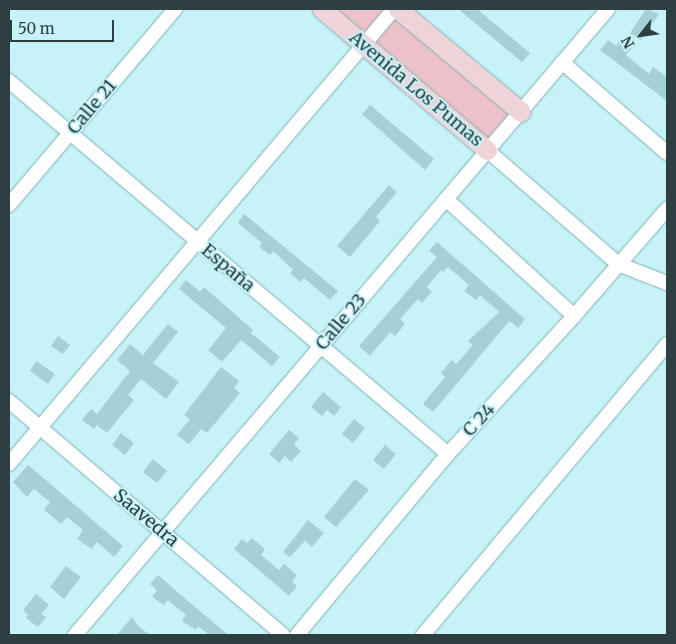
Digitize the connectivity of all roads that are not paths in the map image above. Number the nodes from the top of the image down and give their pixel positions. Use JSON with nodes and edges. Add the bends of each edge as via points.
{"nodes":[{"id":1,"x":175,"y":9,"type":"edge"},
{"id":2,"x":322,"y":9,"type":"edge"},
{"id":3,"x":396,"y":9,"type":"edge"},
{"id":4,"x":608,"y":9,"type":"edge"},
{"id":5,"x":364,"y":45,"type":"junction"},
{"id":6,"x":562,"y":62,"type":"junction"},
{"id":7,"x":9,"y":81,"type":"edge"},
{"id":8,"x":521,"y":112,"type":"junction"},
{"id":9,"x":70,"y":133,"type":"junction"},
{"id":10,"x":488,"y":150,"type":"junction"},
{"id":11,"x":667,"y":153,"type":"edge"},
{"id":12,"x":446,"y":199,"type":"junction"},
{"id":13,"x":9,"y":205,"type":"edge"},
{"id":14,"x":667,"y":209,"type":"edge"},
{"id":15,"x":197,"y":241,"type":"junction"},
{"id":16,"x":618,"y":264,"type":"junction"},
{"id":17,"x":667,"y":283,"type":"edge"},
{"id":18,"x":574,"y":316,"type":"junction"},
{"id":19,"x":667,"y":344,"type":"edge"},
{"id":20,"x":320,"y":346,"type":"junction"},
{"id":21,"x":9,"y":401,"type":"edge"},
{"id":22,"x":40,"y":428,"type":"junction"},
{"id":23,"x":448,"y":454,"type":"junction"},
{"id":24,"x":9,"y":464,"type":"edge"},
{"id":25,"x":162,"y":532,"type":"junction"},
{"id":26,"x":75,"y":635,"type":"edge"},
{"id":27,"x":283,"y":635,"type":"edge"},
{"id":28,"x":297,"y":635,"type":"edge"},
{"id":29,"x":422,"y":635,"type":"edge"}],
"edges":[{"from":1,"to":9,"type":"street","name":"Calle 21"},
{"from":2,"to":5,"type":"main road","name":"Avenida Los Pumas"},
{"from":3,"to":5,"type":"street"},
{"from":3,"to":8,"type":"main road"},
{"from":4,"to":6,"type":"street","name":"Calle 23"},
{"from":5,"to":10,"type":"main road","name":"Avenida Los Pumas"},
{"from":5,"to":15,"type":"street"},
{"from":6,"to":8,"type":"street","name":"Calle 23"},
{"from":6,"to":11,"type":"street"},
{"from":7,"to":9,"type":"street","name":"España"},
{"from":8,"to":10,"type":"street","name":"Calle 23"},
{"from":9,"to":13,"type":"street","name":"Calle 21"},
{"from":9,"to":15,"type":"street","name":"España"},
{"from":10,"to":12,"type":"street","name":"Calle 23"},
{"from":10,"to":16,"type":"street"},
{"from":12,"to":18,"type":"street"},
{"from":12,"to":20,"type":"street","name":"Calle 23"},
{"from":14,"to":16,"type":"street","name":"C 24"},
{"from":15,"to":20,"type":"street","name":"España"},
{"from":15,"to":22,"type":"street"},
{"from":16,"to":17,"type":"street"},
{"from":16,"to":18,"type":"street","name":"C 24"},
{"from":18,"to":23,"type":"street","name":"C 24"},
{"from":19,"to":29,"type":"street"},
{"from":20,"to":23,"type":"street","name":"España"},
{"from":20,"to":25,"type":"street","name":"Calle 23"},
{"from":21,"to":22,"type":"street","name":"Saavedra"},
{"from":22,"to":24,"type":"street"},
{"from":22,"to":25,"type":"street","name":"Saavedra"},
{"from":23,"to":28,"type":"street","name":"C 24"},
{"from":25,"to":26,"type":"street","name":"Calle 23"},
{"from":25,"to":27,"type":"street","name":"Saavedra"}]}
